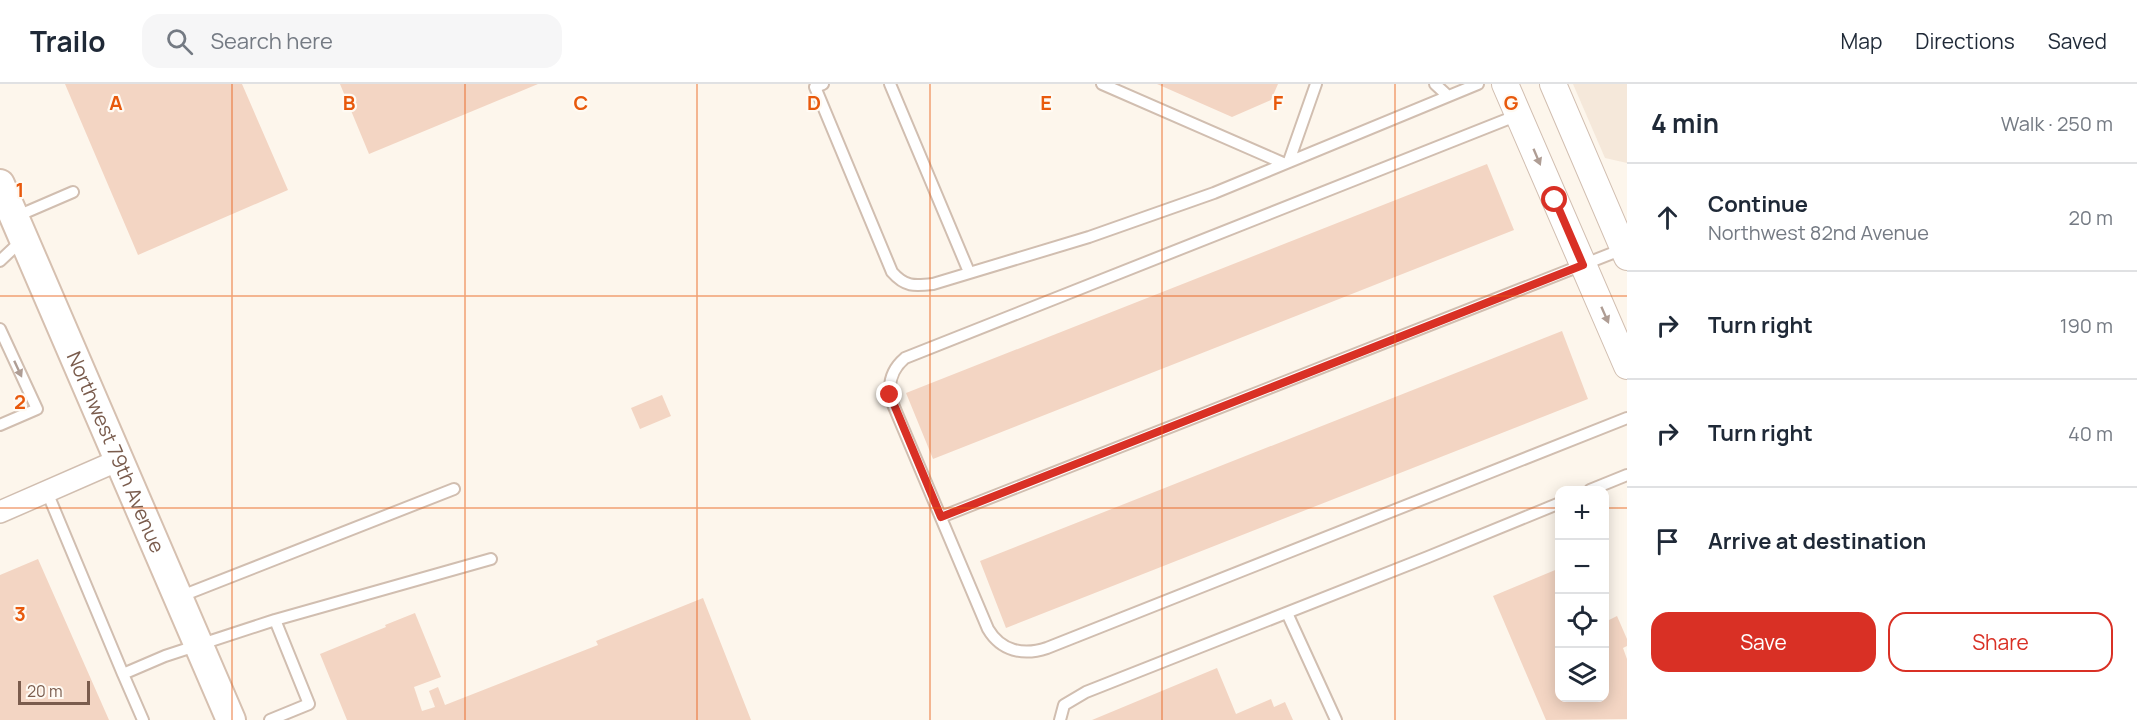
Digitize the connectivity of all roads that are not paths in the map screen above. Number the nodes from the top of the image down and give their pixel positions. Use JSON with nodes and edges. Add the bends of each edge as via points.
{"nodes":[{"id":1,"x":823,"y":84,"type":"edge"},
{"id":2,"x":890,"y":84,"type":"edge"},
{"id":3,"x":1102,"y":84,"type":"edge"},
{"id":4,"x":1316,"y":84,"type":"edge"},
{"id":5,"x":1435,"y":84,"type":"edge"},
{"id":6,"x":1478,"y":84,"type":"edge"},
{"id":7,"x":1505,"y":84,"type":"edge"},
{"id":8,"x":1552,"y":84,"type":"edge"},
{"id":9,"x":1448,"y":96,"type":"junction"},
{"id":10,"x":1518,"y":114,"type":"junction"},
{"id":11,"x":1286,"y":162,"type":"junction"},
{"id":12,"x":0,"y":184,"type":"edge"},
{"id":13,"x":73,"y":192,"type":"dead end"},
{"id":14,"x":19,"y":228,"type":"junction"},
{"id":15,"x":1623,"y":239,"type":"edge"},
{"id":16,"x":0,"y":261,"type":"edge"},
{"id":17,"x":1583,"y":265,"type":"junction"},
{"id":18,"x":969,"y":272,"type":"junction"},
{"id":19,"x":0,"y":330,"type":"edge"},
{"id":20,"x":1627,"y":366,"type":"edge"},
{"id":21,"x":1627,"y":418,"type":"edge"},
{"id":22,"x":0,"y":425,"type":"edge"},
{"id":23,"x":119,"y":460,"type":"junction"},
{"id":24,"x":1627,"y":475,"type":"edge"},
{"id":25,"x":1600,"y":486,"type":"edge"},
{"id":26,"x":454,"y":489,"type":"dead end"},
{"id":27,"x":47,"y":492,"type":"junction"},
{"id":28,"x":1555,"y":505,"type":"edge"},
{"id":29,"x":0,"y":512,"type":"edge"},
{"id":30,"x":941,"y":517,"type":"junction"},
{"id":31,"x":491,"y":559,"type":"dead end"},
{"id":32,"x":178,"y":597,"type":"junction"},
{"id":33,"x":1287,"y":613,"type":"junction"},
{"id":34,"x":275,"y":620,"type":"junction"},
{"id":35,"x":199,"y":645,"type":"junction"},
{"id":36,"x":123,"y":674,"type":"junction"},
{"id":37,"x":143,"y":720,"type":"edge"},
{"id":38,"x":231,"y":720,"type":"edge"},
{"id":39,"x":270,"y":720,"type":"edge"},
{"id":40,"x":1060,"y":720,"type":"edge"},
{"id":41,"x":1336,"y":720,"type":"edge"}],
"edges":[{"from":1,"to":18,"type":"lane","via":[[815,87],[892,272],[901,282],[915,286]]},
{"from":2,"to":18,"type":"lane"},
{"from":3,"to":11,"type":"lane"},
{"from":4,"to":11,"type":"lane"},
{"from":5,"to":9,"type":"lane"},
{"from":6,"to":9,"type":"lane"},
{"from":7,"to":10,"type":"street"},
{"from":8,"to":15,"type":"street"},
{"from":9,"to":11,"type":"lane"},
{"from":10,"to":17,"type":"street","one_way":true},
{"from":10,"to":30,"type":"lane","via":[[905,358],[893,370],[890,395]]},
{"from":11,"to":18,"type":"lane","via":[[1110,230]]},
{"from":12,"to":14,"type":"main road","name":"Northwest 79th Avenue"},
{"from":13,"to":14,"type":"lane"},
{"from":14,"to":16,"type":"lane"},
{"from":14,"to":23,"type":"main road","name":"Northwest 79th Avenue"},
{"from":15,"to":17,"type":"lane"},
{"from":17,"to":20,"type":"street","one_way":true},
{"from":17,"to":30,"type":"lane"},
{"from":19,"to":22,"type":"lane","one_way":true,"via":[[36,409]]},
{"from":21,"to":30,"type":"lane","via":[[1038,651],[1018,652],[992,636]]},
{"from":23,"to":27,"type":"street"},
{"from":23,"to":32,"type":"main road","name":"Northwest 79th Avenue"},
{"from":24,"to":25,"type":"lane"},
{"from":26,"to":32,"type":"lane"},
{"from":27,"to":29,"type":"street"},
{"from":27,"to":36,"type":"lane"},
{"from":28,"to":33,"type":"lane"},
{"from":31,"to":34,"type":"lane"},
{"from":32,"to":35,"type":"main road","name":"Northwest 79th Avenue"},
{"from":33,"to":40,"type":"lane","via":[[1086,692],[1064,705]]},
{"from":33,"to":41,"type":"lane"},
{"from":34,"to":35,"type":"lane"},
{"from":34,"to":39,"type":"lane","via":[[309,704]]},
{"from":35,"to":36,"type":"lane"},
{"from":35,"to":38,"type":"main road","name":"Northwest 79th Avenue"},
{"from":36,"to":37,"type":"lane"}]}
